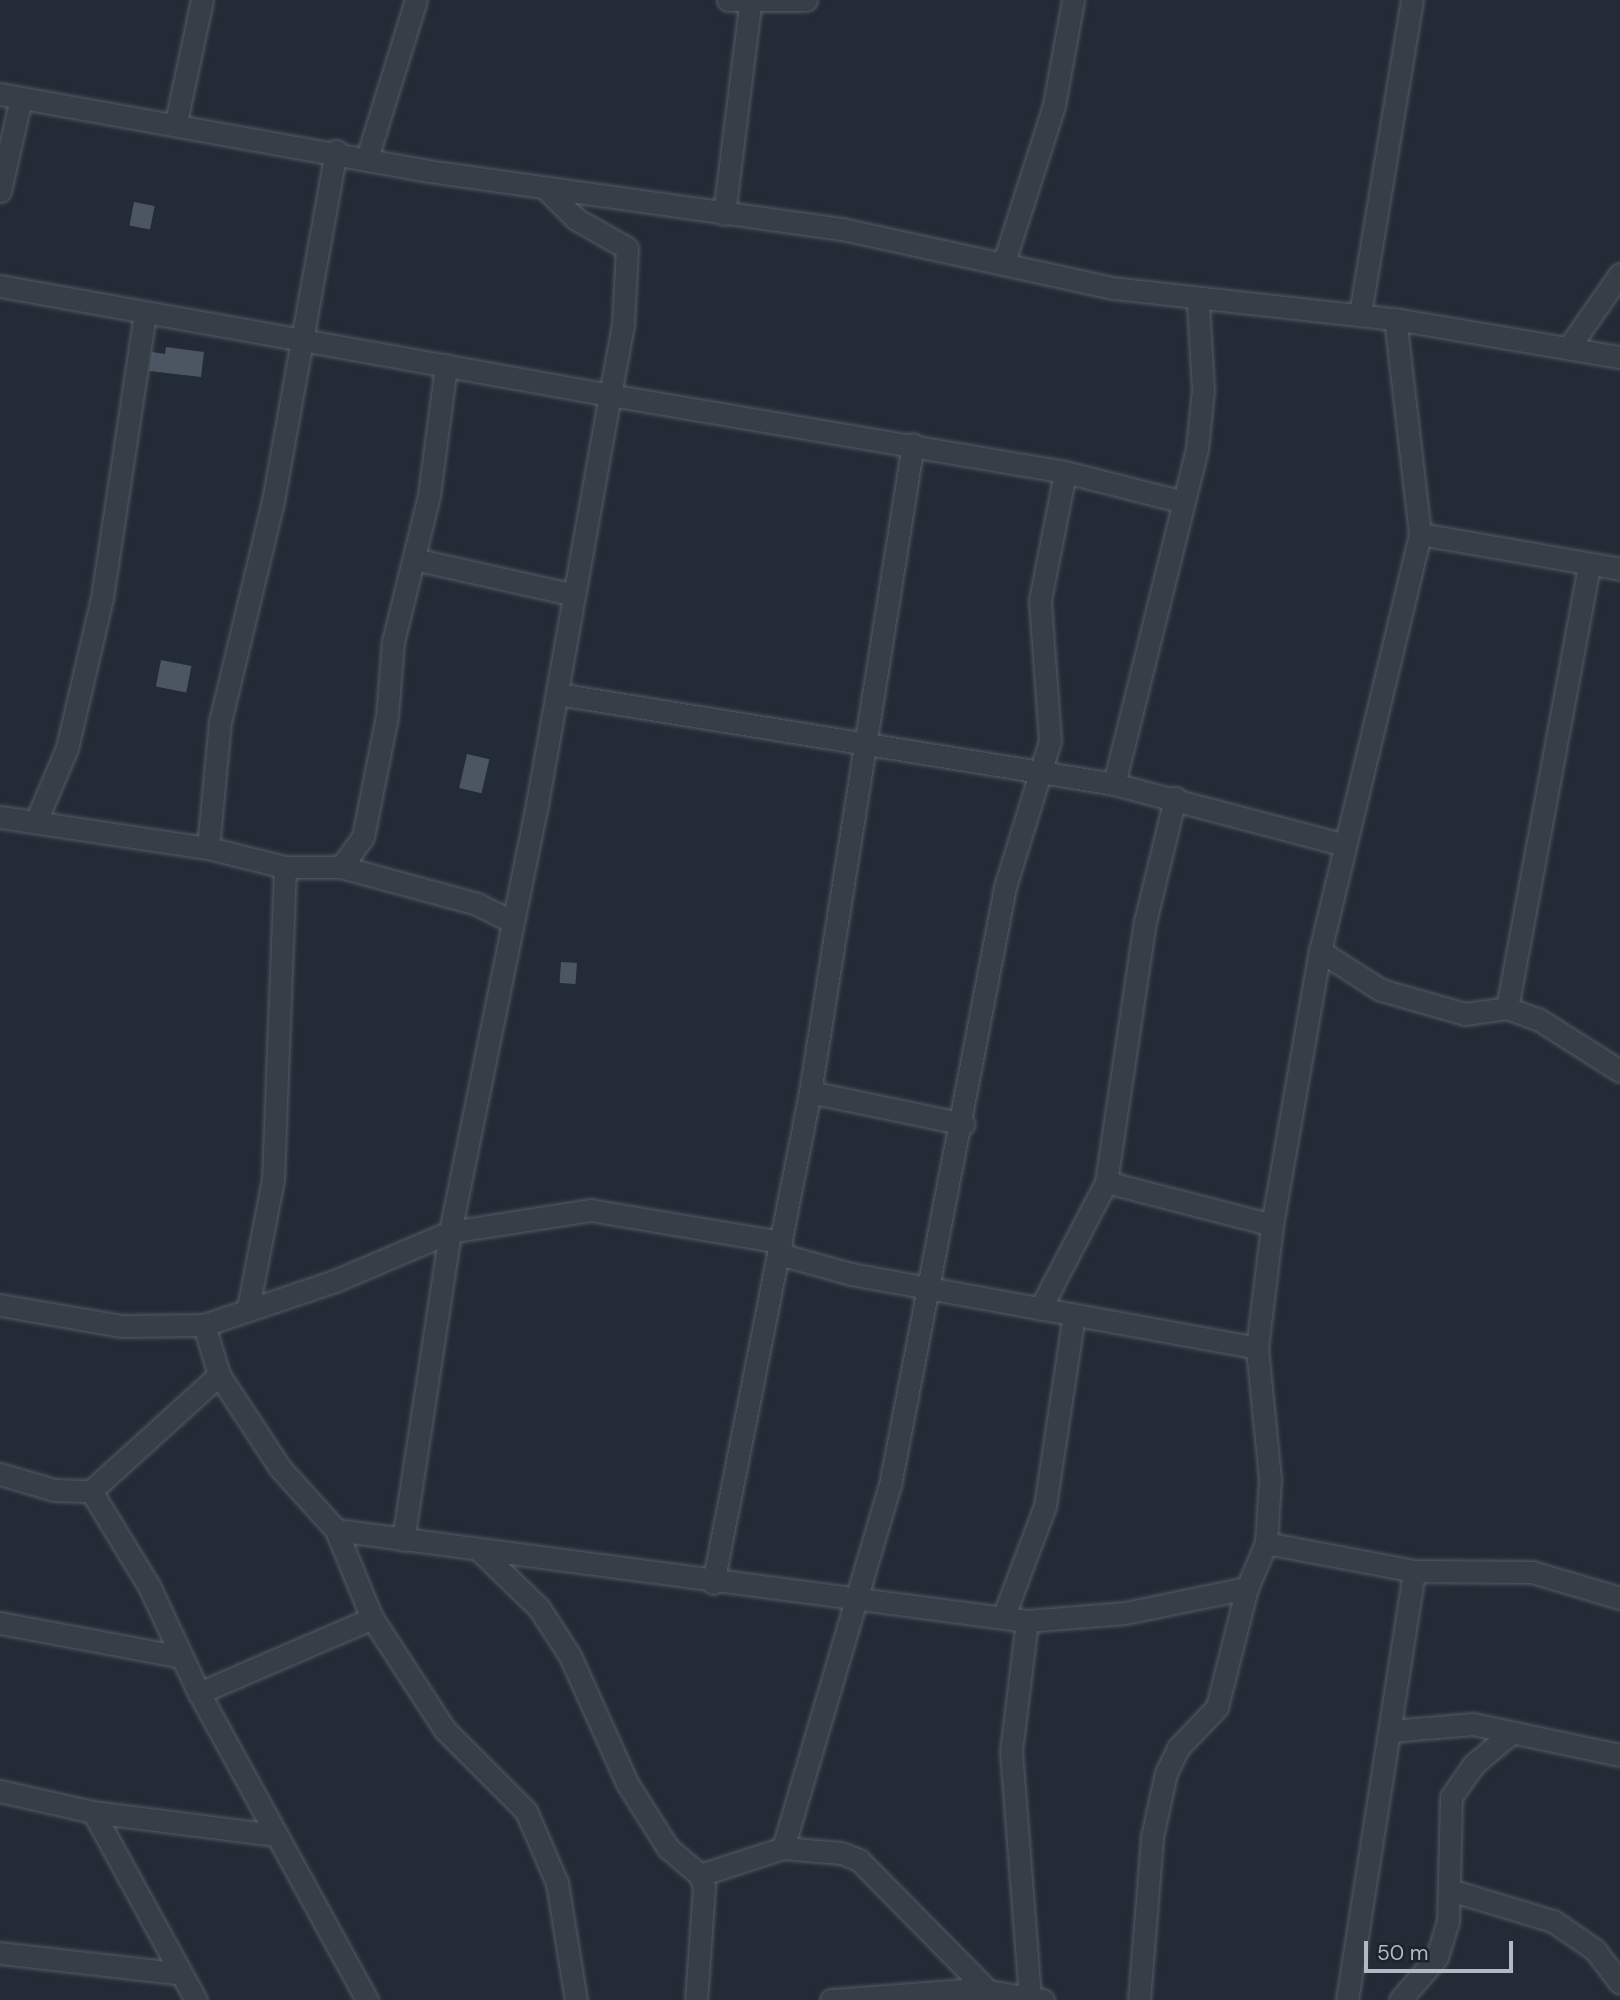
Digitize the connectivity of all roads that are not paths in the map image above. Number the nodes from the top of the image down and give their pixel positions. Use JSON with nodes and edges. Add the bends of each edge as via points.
{"nodes":[{"id":1,"x":202,"y":0,"type":"edge"},
{"id":2,"x":416,"y":0,"type":"edge"},
{"id":3,"x":728,"y":0,"type":"edge"},
{"id":4,"x":806,"y":0,"type":"edge"},
{"id":5,"x":1073,"y":0,"type":"edge"},
{"id":6,"x":1412,"y":0,"type":"edge"},
{"id":7,"x":750,"y":5,"type":"junction"},
{"id":8,"x":0,"y":94,"type":"edge"},
{"id":9,"x":21,"y":97,"type":"junction"},
{"id":10,"x":176,"y":122,"type":"junction"},
{"id":11,"x":336,"y":151,"type":"junction"},
{"id":12,"x":367,"y":158,"type":"junction"},
{"id":13,"x":546,"y":189,"type":"junction"},
{"id":14,"x":0,"y":191,"type":"edge"},
{"id":15,"x":724,"y":214,"type":"junction"},
{"id":16,"x":1004,"y":262,"type":"junction"},
{"id":17,"x":1620,"y":274,"type":"edge"},
{"id":18,"x":0,"y":286,"type":"edge"},
{"id":19,"x":1198,"y":302,"type":"junction"},
{"id":20,"x":145,"y":313,"type":"junction"},
{"id":21,"x":1360,"y":314,"type":"junction"},
{"id":22,"x":1395,"y":319,"type":"junction"},
{"id":23,"x":300,"y":338,"type":"junction"},
{"id":24,"x":1569,"y":347,"type":"junction"},
{"id":25,"x":1620,"y":356,"type":"edge"},
{"id":26,"x":446,"y":365,"type":"junction"},
{"id":27,"x":610,"y":395,"type":"junction"},
{"id":28,"x":913,"y":444,"type":"junction"},
{"id":29,"x":1065,"y":472,"type":"junction"},
{"id":30,"x":1180,"y":501,"type":"junction"},
{"id":31,"x":1420,"y":534,"type":"junction"},
{"id":32,"x":414,"y":559,"type":"junction"},
{"id":33,"x":1589,"y":565,"type":"junction"},
{"id":34,"x":1620,"y":569,"type":"edge"},
{"id":35,"x":570,"y":594,"type":"junction"},
{"id":36,"x":558,"y":694,"type":"junction"},
{"id":37,"x":865,"y":744,"type":"junction"},
{"id":38,"x":1037,"y":773,"type":"junction"},
{"id":39,"x":1114,"y":783,"type":"junction"},
{"id":40,"x":1175,"y":798,"type":"junction"},
{"id":41,"x":0,"y":817,"type":"edge"},
{"id":42,"x":36,"y":821,"type":"junction"},
{"id":43,"x":1345,"y":845,"type":"junction"},
{"id":44,"x":208,"y":848,"type":"junction"},
{"id":45,"x":285,"y":867,"type":"junction"},
{"id":46,"x":341,"y":867,"type":"junction"},
{"id":47,"x":513,"y":922,"type":"junction"},
{"id":48,"x":1320,"y":951,"type":"junction"},
{"id":49,"x":1507,"y":1008,"type":"junction"},
{"id":50,"x":1620,"y":1071,"type":"edge"},
{"id":51,"x":810,"y":1092,"type":"junction"},
{"id":52,"x":964,"y":1124,"type":"junction"},
{"id":53,"x":1106,"y":1182,"type":"junction"},
{"id":54,"x":1272,"y":1225,"type":"junction"},
{"id":55,"x":450,"y":1232,"type":"junction"},
{"id":56,"x":780,"y":1248,"type":"junction"},
{"id":57,"x":928,"y":1287,"type":"junction"},
{"id":58,"x":0,"y":1305,"type":"edge"},
{"id":59,"x":248,"y":1308,"type":"junction"},
{"id":60,"x":1040,"y":1309,"type":"junction"},
{"id":61,"x":1074,"y":1315,"type":"junction"},
{"id":62,"x":204,"y":1325,"type":"junction"},
{"id":63,"x":1257,"y":1348,"type":"junction"},
{"id":64,"x":219,"y":1375,"type":"junction"},
{"id":65,"x":0,"y":1474,"type":"edge"},
{"id":66,"x":91,"y":1491,"type":"junction"},
{"id":67,"x":336,"y":1530,"type":"junction"},
{"id":68,"x":403,"y":1540,"type":"junction"},
{"id":69,"x":1266,"y":1544,"type":"junction"},
{"id":70,"x":479,"y":1550,"type":"junction"},
{"id":71,"x":1414,"y":1571,"type":"junction"},
{"id":72,"x":713,"y":1583,"type":"junction"},
{"id":73,"x":1247,"y":1588,"type":"junction"},
{"id":74,"x":1620,"y":1598,"type":"edge"},
{"id":75,"x":857,"y":1601,"type":"junction"},
{"id":76,"x":1004,"y":1615,"type":"junction"},
{"id":77,"x":372,"y":1618,"type":"junction"},
{"id":78,"x":1027,"y":1621,"type":"junction"},
{"id":79,"x":0,"y":1623,"type":"edge"},
{"id":80,"x":183,"y":1657,"type":"junction"},
{"id":81,"x":199,"y":1693,"type":"junction"},
{"id":82,"x":1391,"y":1731,"type":"junction"},
{"id":83,"x":1510,"y":1734,"type":"junction"},
{"id":84,"x":1620,"y":1755,"type":"edge"},
{"id":85,"x":0,"y":1791,"type":"edge"},
{"id":86,"x":93,"y":1812,"type":"junction"},
{"id":87,"x":274,"y":1835,"type":"junction"},
{"id":88,"x":783,"y":1848,"type":"junction"},
{"id":89,"x":700,"y":1875,"type":"junction"},
{"id":90,"x":1450,"y":1890,"type":"junction"},
{"id":91,"x":0,"y":1953,"type":"edge"},
{"id":92,"x":176,"y":1973,"type":"junction"},
{"id":93,"x":1620,"y":1983,"type":"edge"},
{"id":94,"x":988,"y":1991,"type":"junction"},
{"id":95,"x":1037,"y":1999,"type":"edge"},
{"id":96,"x":1399,"y":1999,"type":"edge"},
{"id":97,"x":196,"y":2000,"type":"edge"},
{"id":98,"x":367,"y":2000,"type":"edge"},
{"id":99,"x":576,"y":2000,"type":"edge"},
{"id":100,"x":696,"y":2000,"type":"edge"},
{"id":101,"x":831,"y":2000,"type":"edge"},
{"id":102,"x":1139,"y":2000,"type":"edge"},
{"id":103,"x":1347,"y":2000,"type":"edge"}],
"edges":[{"from":1,"to":10,"type":"street"},
{"from":2,"to":12,"type":"street"},
{"from":3,"to":7,"type":"street"},
{"from":4,"to":7,"type":"street"},
{"from":5,"to":16,"type":"street","via":[[1054,105]]},
{"from":6,"to":21,"type":"street"},
{"from":7,"to":15,"type":"street"},
{"from":8,"to":9,"type":"street"},
{"from":9,"to":10,"type":"street"},
{"from":9,"to":14,"type":"street"},
{"from":10,"to":11,"type":"street"},
{"from":11,"to":12,"type":"street"},
{"from":11,"to":23,"type":"street"},
{"from":12,"to":13,"type":"street"},
{"from":13,"to":15,"type":"street"},
{"from":13,"to":27,"type":"street","via":[[576,219],[625,243],[623,324]]},
{"from":15,"to":16,"type":"street"},
{"from":16,"to":19,"type":"street"},
{"from":17,"to":24,"type":"street"},
{"from":18,"to":20,"type":"street"},
{"from":19,"to":21,"type":"street"},
{"from":19,"to":30,"type":"street","via":[[1203,390],[1196,449]]},
{"from":20,"to":23,"type":"street"},
{"from":20,"to":42,"type":"street","via":[[102,598],[67,748]]},
{"from":21,"to":22,"type":"street"},
{"from":22,"to":24,"type":"street"},
{"from":22,"to":31,"type":"street"},
{"from":23,"to":26,"type":"street"},
{"from":23,"to":44,"type":"street","via":[[271,513],[220,722]]},
{"from":24,"to":25,"type":"street"},
{"from":26,"to":27,"type":"street"},
{"from":26,"to":32,"type":"street","via":[[440,429]]},
{"from":27,"to":28,"type":"street"},
{"from":27,"to":35,"type":"street"},
{"from":28,"to":29,"type":"street"},
{"from":28,"to":37,"type":"street"},
{"from":29,"to":30,"type":"street"},
{"from":29,"to":38,"type":"street","via":[[1040,600],[1051,712],[1050,741]]},
{"from":30,"to":39,"type":"street"},
{"from":31,"to":33,"type":"street"},
{"from":31,"to":43,"type":"street"},
{"from":32,"to":35,"type":"street"},
{"from":32,"to":46,"type":"street","via":[[393,642],[387,716],[363,837]]},
{"from":33,"to":34,"type":"street"},
{"from":33,"to":49,"type":"street"},
{"from":35,"to":36,"type":"street"},
{"from":36,"to":37,"type":"street"},
{"from":36,"to":47,"type":"street"},
{"from":37,"to":38,"type":"street"},
{"from":37,"to":51,"type":"street"},
{"from":38,"to":39,"type":"street"},
{"from":38,"to":52,"type":"street","via":[[1005,887]]},
{"from":39,"to":40,"type":"street"},
{"from":40,"to":43,"type":"street"},
{"from":40,"to":53,"type":"street","via":[[1144,922]]},
{"from":41,"to":42,"type":"street"},
{"from":42,"to":44,"type":"street"},
{"from":43,"to":48,"type":"street"},
{"from":44,"to":45,"type":"street"},
{"from":45,"to":46,"type":"street"},
{"from":45,"to":59,"type":"street","via":[[273,1179]]},
{"from":46,"to":47,"type":"street","via":[[477,904]]},
{"from":47,"to":55,"type":"street"},
{"from":48,"to":49,"type":"street","via":[[1381,990],[1465,1014]]},
{"from":48,"to":54,"type":"street"},
{"from":49,"to":50,"type":"street","via":[[1538,1019]]},
{"from":51,"to":52,"type":"street"},
{"from":51,"to":56,"type":"street"},
{"from":52,"to":57,"type":"street"},
{"from":53,"to":54,"type":"street"},
{"from":53,"to":60,"type":"street"},
{"from":54,"to":63,"type":"street"},
{"from":55,"to":56,"type":"street","via":[[590,1210]]},
{"from":55,"to":59,"type":"street","via":[[335,1281]]},
{"from":55,"to":68,"type":"street"},
{"from":56,"to":57,"type":"street"},
{"from":56,"to":72,"type":"street"},
{"from":57,"to":60,"type":"street"},
{"from":57,"to":75,"type":"street","via":[[890,1485]]},
{"from":58,"to":62,"type":"street","via":[[122,1326]]},
{"from":59,"to":62,"type":"street"},
{"from":60,"to":61,"type":"street"},
{"from":61,"to":63,"type":"street"},
{"from":61,"to":76,"type":"street","via":[[1045,1506]]},
{"from":62,"to":64,"type":"street"},
{"from":63,"to":69,"type":"street","via":[[1270,1479]]},
{"from":64,"to":66,"type":"street"},
{"from":64,"to":67,"type":"street","via":[[281,1468]]},
{"from":65,"to":66,"type":"street","via":[[54,1490]]},
{"from":66,"to":80,"type":"street"},
{"from":67,"to":68,"type":"street"},
{"from":67,"to":77,"type":"street"},
{"from":68,"to":70,"type":"street"},
{"from":69,"to":71,"type":"street"},
{"from":69,"to":73,"type":"street"},
{"from":70,"to":72,"type":"street"},
{"from":70,"to":89,"type":"street","via":[[539,1608],[570,1656],[627,1783],[668,1848]]},
{"from":71,"to":74,"type":"street","via":[[1532,1572]]},
{"from":71,"to":82,"type":"street"},
{"from":72,"to":75,"type":"street"},
{"from":73,"to":78,"type":"street","via":[[1125,1613]]},
{"from":73,"to":102,"type":"street","via":[[1217,1707],[1178,1748],[1166,1773],[1152,1837]]},
{"from":75,"to":76,"type":"street"},
{"from":75,"to":88,"type":"street"},
{"from":76,"to":78,"type":"street"},
{"from":77,"to":81,"type":"street"},
{"from":77,"to":99,"type":"street","via":[[445,1730],[526,1811],[556,1883]]},
{"from":78,"to":95,"type":"street","via":[[1011,1751]]},
{"from":79,"to":80,"type":"street"},
{"from":80,"to":81,"type":"street"},
{"from":81,"to":87,"type":"street"},
{"from":82,"to":83,"type":"street","via":[[1473,1724]]},
{"from":82,"to":103,"type":"street"},
{"from":83,"to":84,"type":"street"},
{"from":83,"to":90,"type":"street","via":[[1474,1764],[1451,1797]]},
{"from":85,"to":86,"type":"street"},
{"from":86,"to":87,"type":"street"},
{"from":86,"to":92,"type":"street"},
{"from":87,"to":98,"type":"street"},
{"from":88,"to":89,"type":"street"},
{"from":88,"to":94,"type":"street","via":[[859,1860]]},
{"from":89,"to":100,"type":"street","via":[[704,1887]]},
{"from":90,"to":93,"type":"street","via":[[1553,1921],[1595,1950]]},
{"from":90,"to":96,"type":"street","via":[[1437,1957]]},
{"from":91,"to":92,"type":"street"},
{"from":92,"to":97,"type":"street"},
{"from":94,"to":95,"type":"street"},
{"from":94,"to":101,"type":"street"}]}
